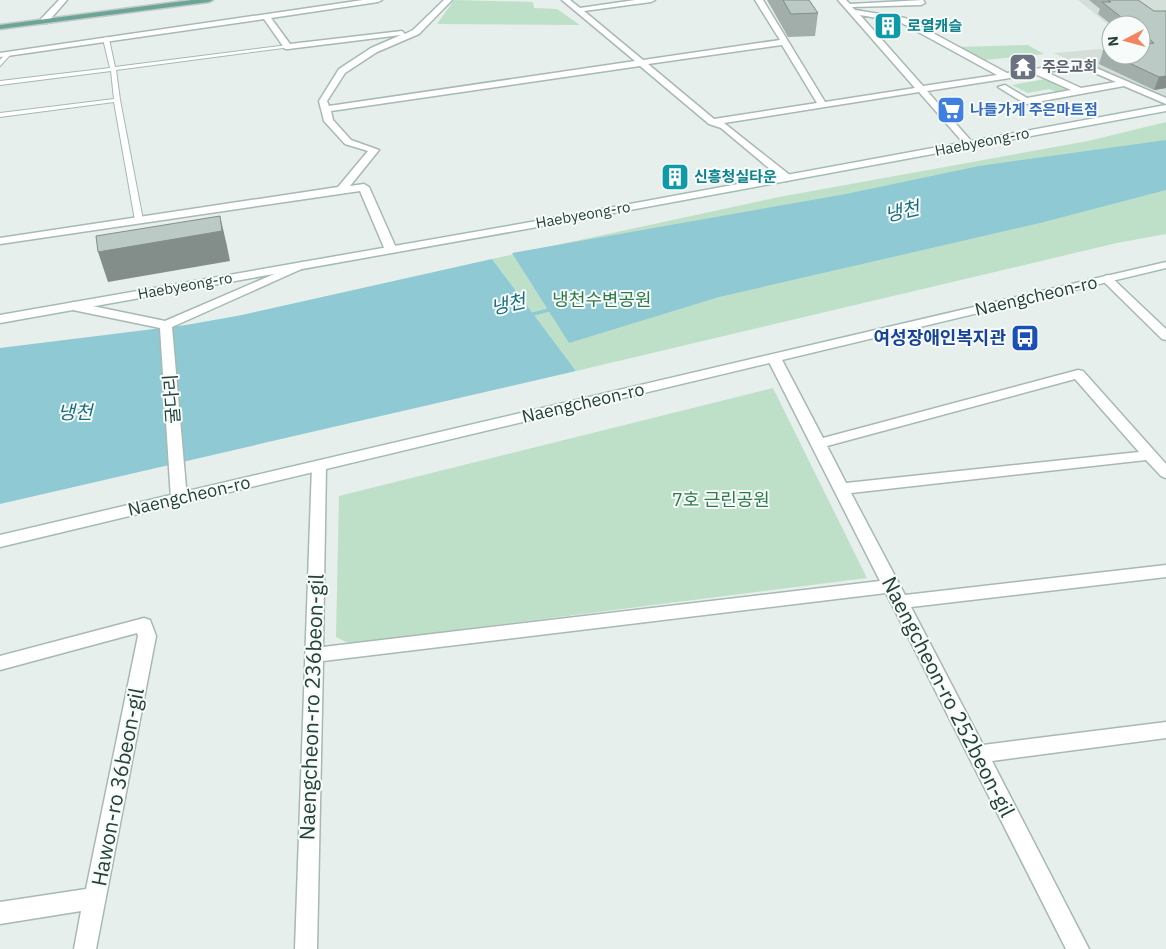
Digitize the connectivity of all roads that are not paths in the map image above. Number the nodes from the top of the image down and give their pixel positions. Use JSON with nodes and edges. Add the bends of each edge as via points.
{"nodes":[{"id":1,"x":63,"y":0,"type":"edge"},
{"id":2,"x":209,"y":0,"type":"edge"},
{"id":3,"x":378,"y":0,"type":"edge"},
{"id":4,"x":448,"y":0,"type":"edge"},
{"id":5,"x":566,"y":0,"type":"edge"},
{"id":6,"x":651,"y":0,"type":"edge"},
{"id":7,"x":759,"y":0,"type":"edge"},
{"id":8,"x":919,"y":0,"type":"edge"},
{"id":9,"x":847,"y":5,"type":"edge"},
{"id":10,"x":578,"y":10,"type":"junction"},
{"id":11,"x":266,"y":16,"type":"junction"},
{"id":12,"x":44,"y":21,"type":"junction"},
{"id":13,"x":0,"y":27,"type":"edge"},
{"id":14,"x":416,"y":32,"type":"junction"},
{"id":15,"x":106,"y":39,"type":"junction"},
{"id":16,"x":784,"y":42,"type":"junction"},
{"id":17,"x":288,"y":47,"type":"junction"},
{"id":18,"x":4,"y":54,"type":"edge"},
{"id":19,"x":641,"y":62,"type":"junction"},
{"id":20,"x":0,"y":64,"type":"edge"},
{"id":21,"x":113,"y":68,"type":"junction"},
{"id":22,"x":1036,"y":71,"type":"junction"},
{"id":23,"x":1006,"y":76,"type":"junction"},
{"id":24,"x":0,"y":83,"type":"edge"},
{"id":25,"x":1125,"y":83,"type":"junction"},
{"id":26,"x":1002,"y":87,"type":"dead end"},
{"id":27,"x":922,"y":90,"type":"junction"},
{"id":28,"x":1080,"y":91,"type":"junction"},
{"id":29,"x":117,"y":100,"type":"junction"},
{"id":30,"x":1166,"y":101,"type":"edge"},
{"id":31,"x":823,"y":105,"type":"junction"},
{"id":32,"x":1166,"y":108,"type":"edge"},
{"id":33,"x":326,"y":109,"type":"junction"},
{"id":34,"x":0,"y":115,"type":"edge"},
{"id":35,"x":712,"y":122,"type":"junction"},
{"id":36,"x":970,"y":144,"type":"junction"},
{"id":37,"x":787,"y":178,"type":"junction"},
{"id":38,"x":341,"y":190,"type":"junction"},
{"id":39,"x":139,"y":220,"type":"junction"},
{"id":40,"x":0,"y":241,"type":"edge"},
{"id":41,"x":391,"y":250,"type":"junction"},
{"id":42,"x":302,"y":265,"type":"junction"},
{"id":43,"x":1166,"y":265,"type":"edge"},
{"id":44,"x":1107,"y":279,"type":"junction"},
{"id":45,"x":73,"y":306,"type":"junction"},
{"id":46,"x":0,"y":318,"type":"edge"},
{"id":47,"x":166,"y":326,"type":"junction"},
{"id":48,"x":1166,"y":336,"type":"edge"},
{"id":49,"x":774,"y":358,"type":"junction"},
{"id":50,"x":818,"y":444,"type":"junction"},
{"id":51,"x":1150,"y":455,"type":"junction"},
{"id":52,"x":319,"y":466,"type":"junction"},
{"id":53,"x":1166,"y":472,"type":"edge"},
{"id":54,"x":841,"y":489,"type":"junction"},
{"id":55,"x":179,"y":499,"type":"junction"},
{"id":56,"x":0,"y":541,"type":"edge"},
{"id":57,"x":1166,"y":571,"type":"edge"},
{"id":58,"x":895,"y":594,"type":"junction"},
{"id":59,"x":314,"y":655,"type":"junction"},
{"id":60,"x":0,"y":664,"type":"edge"},
{"id":61,"x":1166,"y":730,"type":"edge"},
{"id":62,"x":978,"y":754,"type":"junction"},
{"id":63,"x":95,"y":898,"type":"junction"},
{"id":64,"x":0,"y":913,"type":"edge"},
{"id":65,"x":85,"y":949,"type":"edge"},
{"id":66,"x":306,"y":949,"type":"edge"},
{"id":67,"x":1078,"y":949,"type":"edge"}],
"edges":[{"from":1,"to":12,"type":"street"},
{"from":2,"to":12,"type":"main road"},
{"from":3,"to":11,"type":"street"},
{"from":4,"to":14,"type":"street"},
{"from":5,"to":10,"type":"street"},
{"from":6,"to":10,"type":"street"},
{"from":7,"to":16,"type":"street"},
{"from":8,"to":9,"type":"street","via":[[921,3]]},
{"from":9,"to":23,"type":"street","via":[[902,20]]},
{"from":9,"to":27,"type":"street"},
{"from":10,"to":19,"type":"street"},
{"from":11,"to":15,"type":"street"},
{"from":11,"to":17,"type":"street"},
{"from":12,"to":13,"type":"main road"},
{"from":14,"to":17,"type":"street"},
{"from":14,"to":33,"type":"street","via":[[374,50],[342,71],[323,101]]},
{"from":15,"to":18,"type":"street"},
{"from":15,"to":21,"type":"lane"},
{"from":16,"to":19,"type":"street"},
{"from":16,"to":31,"type":"street"},
{"from":17,"to":21,"type":"lane"},
{"from":18,"to":20,"type":"lane"},
{"from":19,"to":33,"type":"street"},
{"from":19,"to":35,"type":"street"},
{"from":21,"to":24,"type":"lane"},
{"from":21,"to":29,"type":"lane"},
{"from":22,"to":23,"type":"street"},
{"from":22,"to":25,"type":"street","via":[[1082,64]]},
{"from":22,"to":28,"type":"street"},
{"from":23,"to":27,"type":"street"},
{"from":25,"to":28,"type":"street"},
{"from":25,"to":30,"type":"street"},
{"from":26,"to":28,"type":"street","via":[[1026,100]]},
{"from":27,"to":31,"type":"street"},
{"from":27,"to":36,"type":"street"},
{"from":29,"to":34,"type":"lane"},
{"from":29,"to":39,"type":"lane"},
{"from":31,"to":35,"type":"street"},
{"from":32,"to":36,"type":"street","name":"Haebyeong-ro"},
{"from":33,"to":38,"type":"street","via":[[329,122],[348,142],[374,150]]},
{"from":35,"to":37,"type":"street","via":[[724,126]]},
{"from":36,"to":37,"type":"street","name":"Haebyeong-ro"},
{"from":37,"to":41,"type":"street","name":"Haebyeong-ro"},
{"from":38,"to":39,"type":"street"},
{"from":38,"to":41,"type":"street","via":[[364,187]]},
{"from":39,"to":40,"type":"street"},
{"from":41,"to":42,"type":"street","name":"Haebyeong-ro"},
{"from":42,"to":45,"type":"street","name":"Haebyeong-ro"},
{"from":42,"to":47,"type":"street"},
{"from":43,"to":44,"type":"street","name":"Naengcheon-ro"},
{"from":44,"to":48,"type":"street"},
{"from":44,"to":49,"type":"street","name":"Naengcheon-ro"},
{"from":45,"to":46,"type":"street","name":"Haebyeong-ro"},
{"from":45,"to":47,"type":"street"},
{"from":47,"to":55,"type":"street","name":"굴다리"},
{"from":49,"to":50,"type":"street","name":"Naengcheon-ro 252beon-gil"},
{"from":49,"to":52,"type":"street","name":"Naengcheon-ro"},
{"from":50,"to":51,"type":"street","via":[[1078,374]]},
{"from":50,"to":54,"type":"street","name":"Naengcheon-ro 252beon-gil"},
{"from":51,"to":53,"type":"street"},
{"from":51,"to":54,"type":"street"},
{"from":52,"to":55,"type":"street","name":"Naengcheon-ro"},
{"from":52,"to":59,"type":"street","name":"Naengcheon-ro 236beon-gil"},
{"from":54,"to":58,"type":"street","name":"Naengcheon-ro 252beon-gil"},
{"from":55,"to":56,"type":"street","name":"Naengcheon-ro"},
{"from":57,"to":58,"type":"street"},
{"from":58,"to":59,"type":"street"},
{"from":58,"to":62,"type":"street","name":"Naengcheon-ro 252beon-gil"},
{"from":59,"to":66,"type":"street","name":"Naengcheon-ro 236beon-gil"},
{"from":60,"to":63,"type":"street","name":"Hawon-ro 36beon-gil","via":[[144,625],[148,636]]},
{"from":61,"to":62,"type":"street"},
{"from":62,"to":67,"type":"street","name":"Naengcheon-ro 252beon-gil"},
{"from":63,"to":64,"type":"street"},
{"from":63,"to":65,"type":"street","name":"Hawon-ro 36beon-gil"}]}
